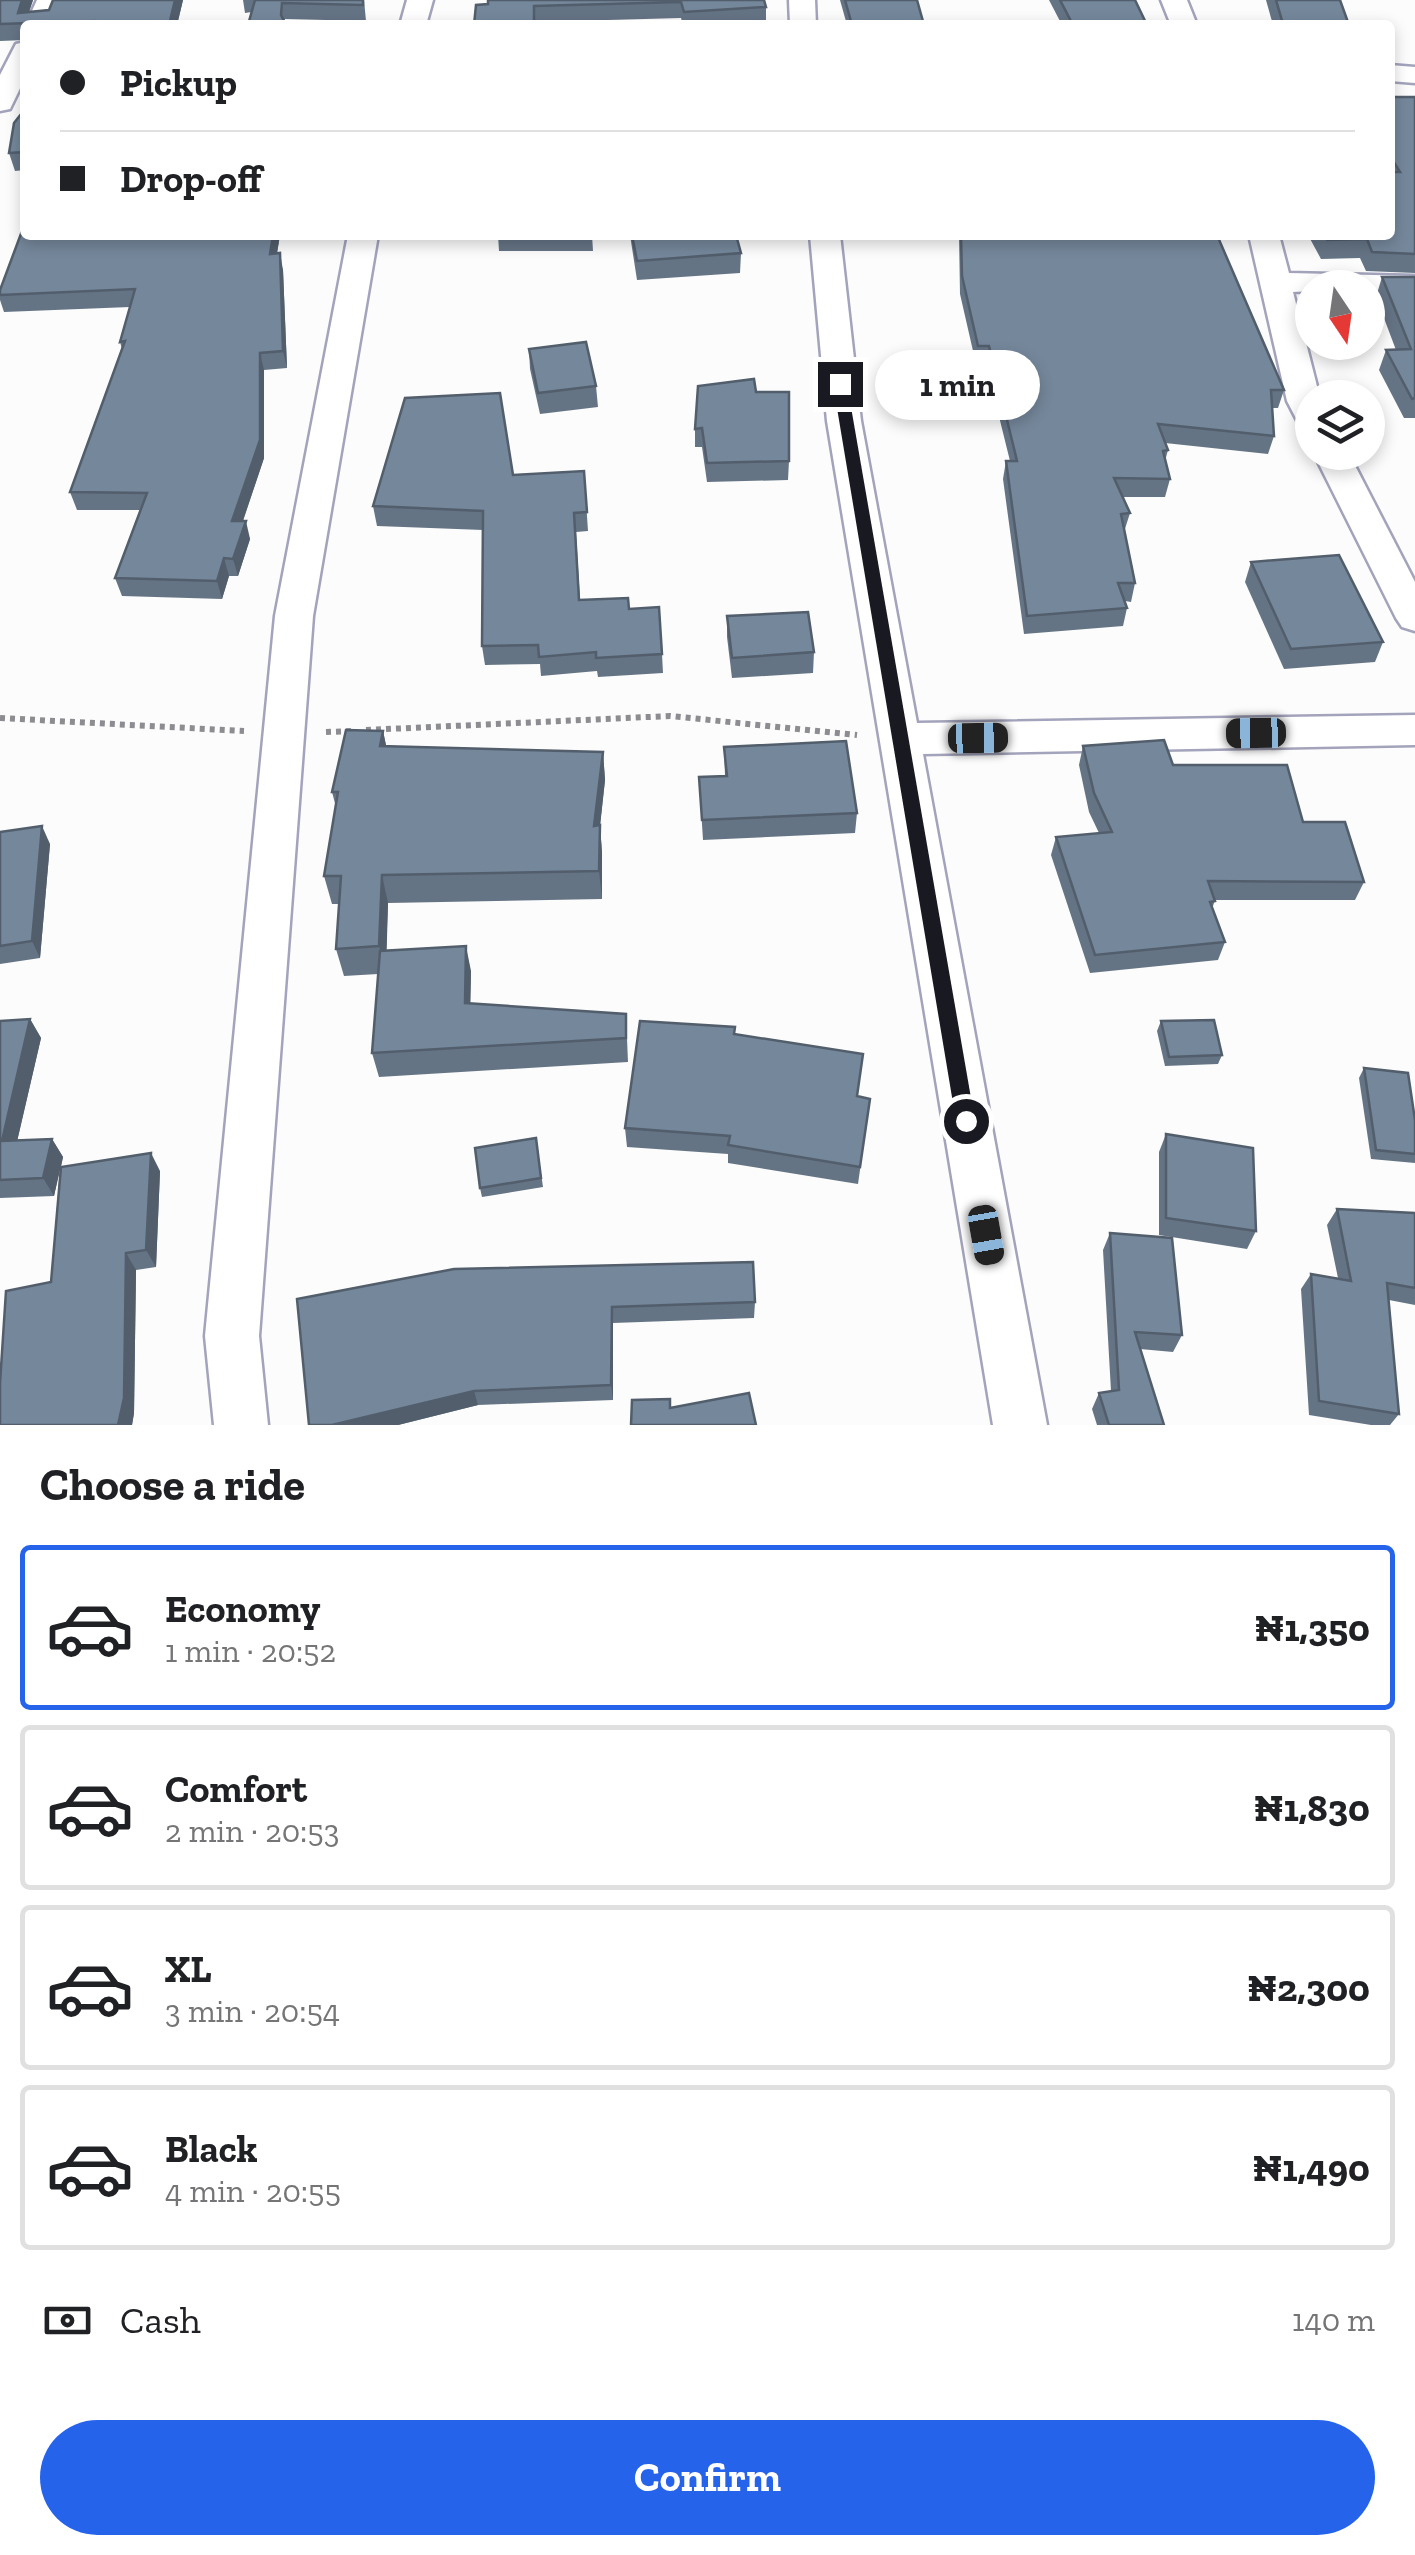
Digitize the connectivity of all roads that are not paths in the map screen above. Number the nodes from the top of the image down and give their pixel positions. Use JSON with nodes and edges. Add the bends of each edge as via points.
{"nodes":[{"id":1,"x":20,"y":61,"type":"edge"},
{"id":2,"x":0,"y":103,"type":"edge"},
{"id":3,"x":363,"y":240,"type":"edge"},
{"id":4,"x":825,"y":240,"type":"edge"},
{"id":5,"x":1265,"y":240,"type":"edge"},
{"id":6,"x":1275,"y":282,"type":"junction"},
{"id":7,"x":1415,"y":284,"type":"edge"},
{"id":8,"x":1299,"y":380,"type":"edge"},
{"id":9,"x":1339,"y":470,"type":"edge"},
{"id":10,"x":1415,"y":618,"type":"edge"},
{"id":11,"x":1415,"y":730,"type":"edge"},
{"id":12,"x":898,"y":740,"type":"junction"},
{"id":13,"x":241,"y":1425,"type":"edge"},
{"id":14,"x":1020,"y":1425,"type":"edge"}],
"edges":[{"from":1,"to":2,"type":"street"},
{"from":3,"to":13,"type":"street","via":[[294,616],[232,1336]]},
{"from":4,"to":12,"type":"street","via":[[844,420]]},
{"from":5,"to":6,"type":"street"},
{"from":6,"to":7,"type":"street"},
{"from":6,"to":8,"type":"street"},
{"from":9,"to":10,"type":"street"},
{"from":11,"to":12,"type":"street"},
{"from":12,"to":14,"type":"street"}]}
